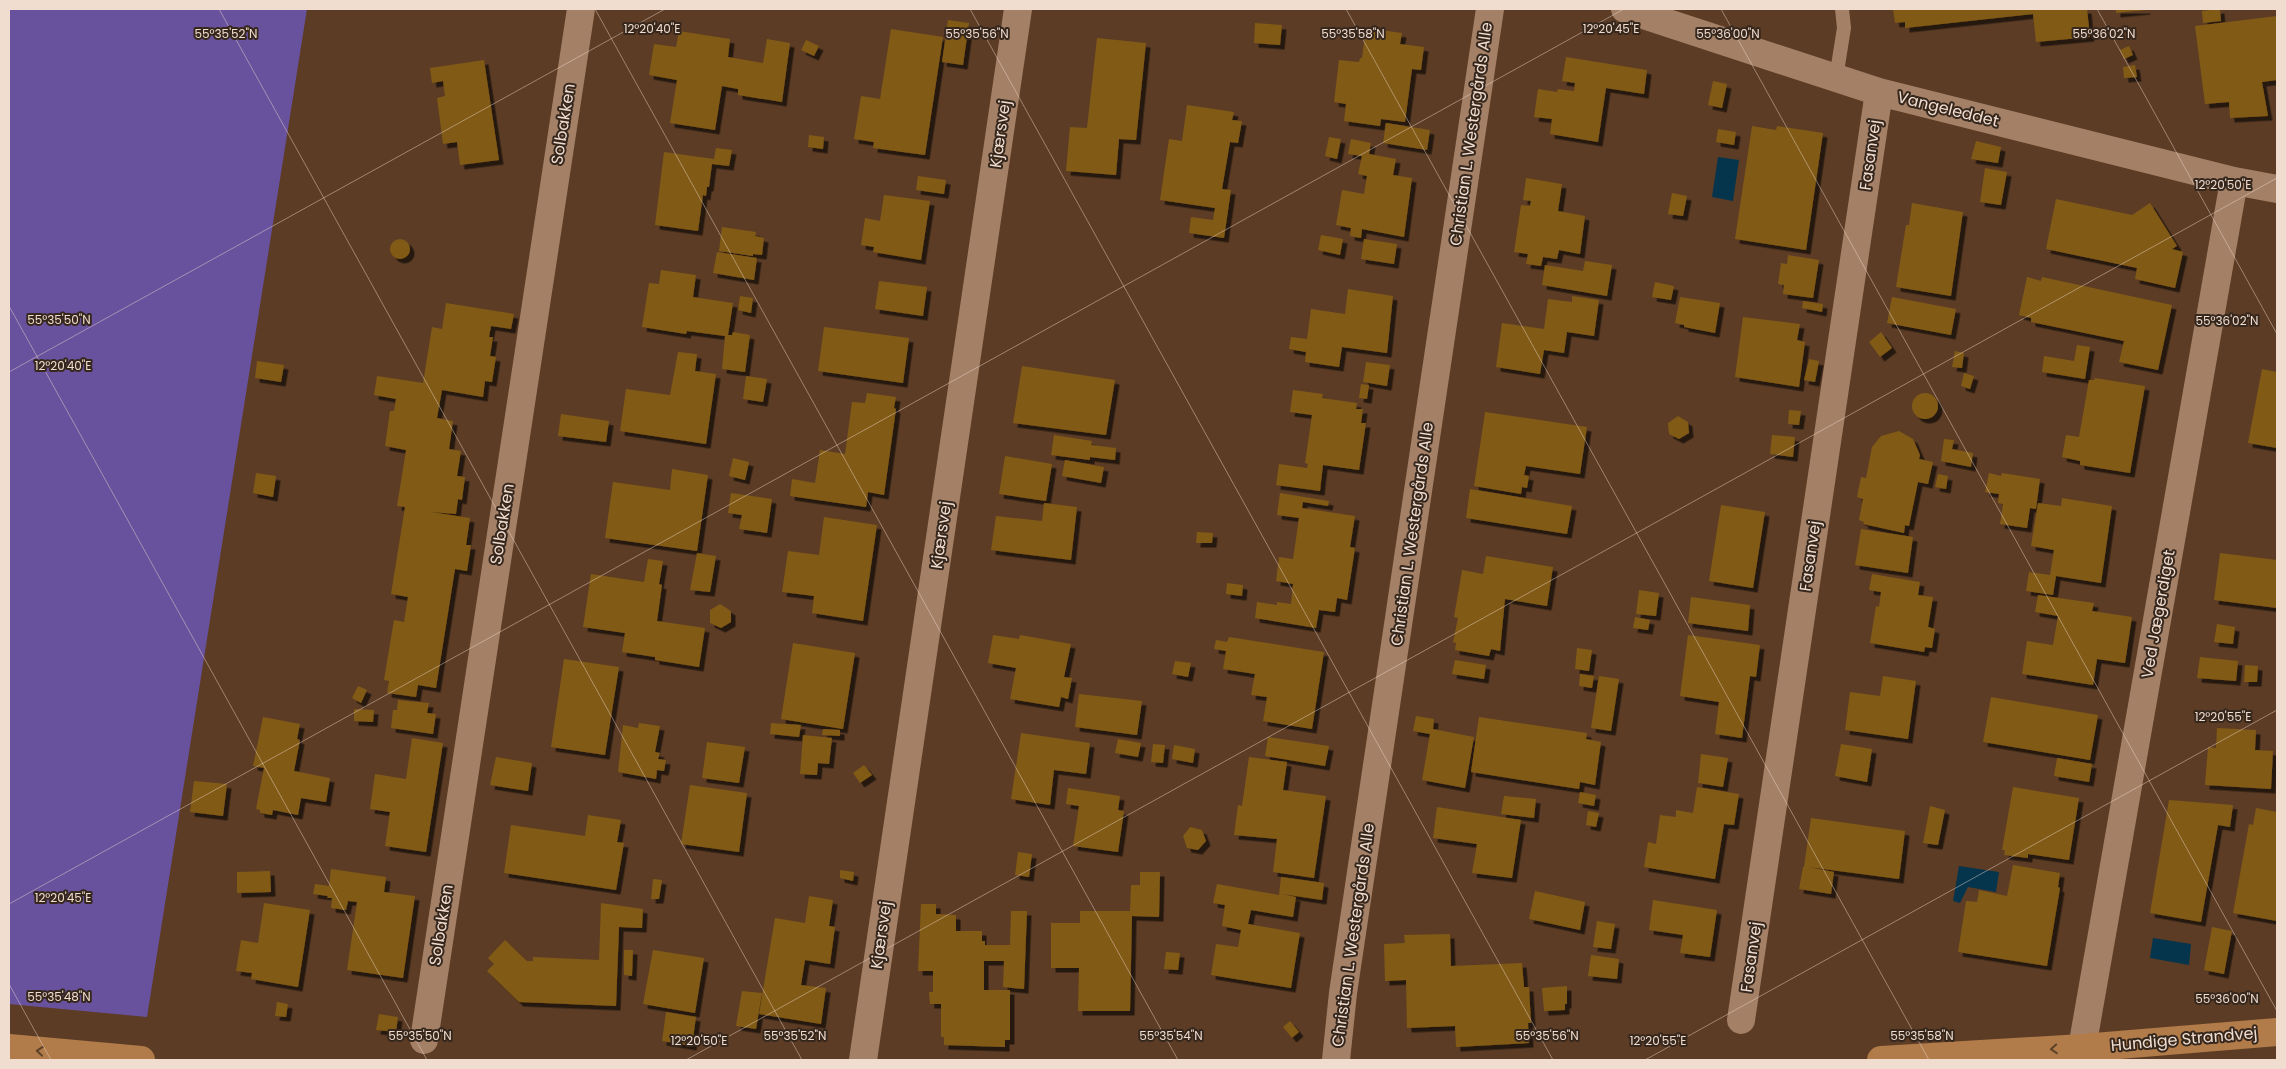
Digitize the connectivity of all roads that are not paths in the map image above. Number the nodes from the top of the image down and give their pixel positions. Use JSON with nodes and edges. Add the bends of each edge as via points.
{"nodes":[{"id":1,"x":581,"y":9,"type":"edge"},
{"id":2,"x":1018,"y":9,"type":"edge"},
{"id":3,"x":1490,"y":9,"type":"edge"},
{"id":4,"x":1625,"y":9,"type":"edge"},
{"id":5,"x":1842,"y":9,"type":"edge"},
{"id":6,"x":1836,"y":78,"type":"junction"},
{"id":7,"x":1879,"y":92,"type":"junction"},
{"id":8,"x":2234,"y":181,"type":"junction"},
{"id":9,"x":2277,"y":189,"type":"edge"},
{"id":10,"x":1742,"y":1020,"type":"dead end"},
{"id":11,"x":2277,"y":1032,"type":"edge"},
{"id":12,"x":424,"y":1040,"type":"dead end"},
{"id":13,"x":9,"y":1048,"type":"edge"},
{"id":14,"x":2082,"y":1048,"type":"junction"},
{"id":15,"x":141,"y":1060,"type":"edge"},
{"id":16,"x":863,"y":1060,"type":"edge"},
{"id":17,"x":1336,"y":1060,"type":"edge"},
{"id":18,"x":1880,"y":1060,"type":"edge"}],
"edges":[{"from":1,"to":12,"type":"street","name":"Solbakken"},
{"from":2,"to":16,"type":"street","name":"Kjærsvej"},
{"from":3,"to":17,"type":"street","name":"Christian L. Westergårds Alle","via":[[1343,993]]},
{"from":4,"to":6,"type":"street","name":"Vangeleddet"},
{"from":5,"to":6,"type":"lane","via":[[1844,28]]},
{"from":6,"to":7,"type":"street","name":"Vangeleddet"},
{"from":7,"to":8,"type":"street","name":"Vangeleddet"},
{"from":7,"to":10,"type":"street","name":"Fasanvej"},
{"from":8,"to":9,"type":"street","name":"Vangeleddet"},
{"from":8,"to":14,"type":"street","name":"Ved Jægerdiget"},
{"from":11,"to":14,"type":"main road","name":"Hundige Strandvej"},
{"from":15,"to":13,"type":"main road","one_way":true},
{"from":14,"to":18,"type":"main road","name":"Hundige Strandvej","one_way":true}]}
